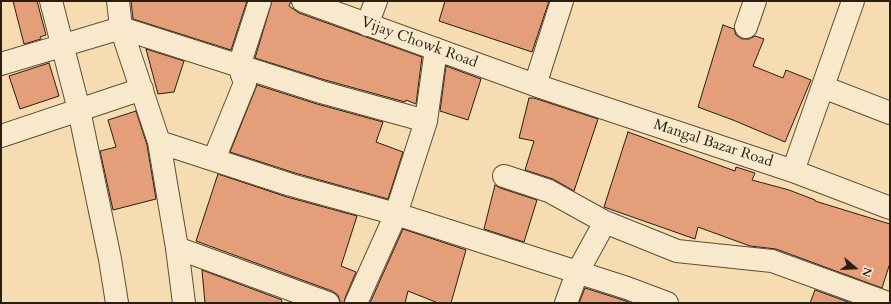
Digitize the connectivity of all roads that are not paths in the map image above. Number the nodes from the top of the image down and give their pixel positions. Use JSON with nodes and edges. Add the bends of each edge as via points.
{"nodes":[{"id":1,"x":51,"y":1,"type":"edge"},
{"id":2,"x":118,"y":1,"type":"edge"},
{"id":3,"x":260,"y":1,"type":"edge"},
{"id":4,"x":303,"y":1,"type":"edge"},
{"id":5,"x":376,"y":1,"type":"edge"},
{"id":6,"x":562,"y":1,"type":"edge"},
{"id":7,"x":755,"y":1,"type":"edge"},
{"id":8,"x":853,"y":1,"type":"edge"},
{"id":9,"x":367,"y":25,"type":"junction"},
{"id":10,"x":746,"y":27,"type":"dead end"},
{"id":11,"x":121,"y":28,"type":"junction"},
{"id":12,"x":62,"y":45,"type":"junction"},
{"id":13,"x":436,"y":49,"type":"junction"},
{"id":14,"x":1,"y":64,"type":"edge"},
{"id":15,"x":239,"y":66,"type":"junction"},
{"id":16,"x":535,"y":85,"type":"junction"},
{"id":17,"x":823,"y":87,"type":"junction"},
{"id":18,"x":142,"y":89,"type":"junction"},
{"id":19,"x":79,"y":110,"type":"junction"},
{"id":20,"x":890,"y":113,"type":"edge"},
{"id":21,"x":426,"y":121,"type":"junction"},
{"id":22,"x":1,"y":136,"type":"edge"},
{"id":23,"x":159,"y":142,"type":"junction"},
{"id":24,"x":214,"y":159,"type":"junction"},
{"id":25,"x":793,"y":171,"type":"junction"},
{"id":26,"x":504,"y":176,"type":"dead end"},
{"id":27,"x":890,"y":208,"type":"edge"},
{"id":28,"x":396,"y":214,"type":"junction"},
{"id":29,"x":605,"y":222,"type":"junction"},
{"id":30,"x":177,"y":248,"type":"junction"},
{"id":31,"x":576,"y":273,"type":"junction"},
{"id":32,"x":117,"y":303,"type":"edge"},
{"id":33,"x":184,"y":303,"type":"edge"},
{"id":34,"x":328,"y":303,"type":"edge"},
{"id":35,"x":356,"y":303,"type":"edge"},
{"id":36,"x":566,"y":303,"type":"edge"},
{"id":37,"x":667,"y":303,"type":"edge"},
{"id":38,"x":888,"y":303,"type":"edge"}],
"edges":[{"from":1,"to":12,"type":"street"},
{"from":2,"to":11,"type":"street"},
{"from":3,"to":15,"type":"street"},
{"from":4,"to":9,"type":"street","name":"Vijay Chowk Road"},
{"from":5,"to":9,"type":"street"},
{"from":6,"to":16,"type":"street"},
{"from":7,"to":10,"type":"street"},
{"from":8,"to":17,"type":"street"},
{"from":9,"to":13,"type":"street","name":"Vijay Chowk Road"},
{"from":11,"to":12,"type":"street"},
{"from":11,"to":15,"type":"street"},
{"from":11,"to":18,"type":"street"},
{"from":12,"to":14,"type":"street"},
{"from":12,"to":19,"type":"street"},
{"from":13,"to":16,"type":"street","name":"Vijay Chowk Road"},
{"from":13,"to":21,"type":"street"},
{"from":15,"to":21,"type":"street"},
{"from":15,"to":24,"type":"street","via":[[244,83]]},
{"from":16,"to":25,"type":"street","name":"Mangal Bazar Road"},
{"from":17,"to":20,"type":"street"},
{"from":17,"to":25,"type":"street"},
{"from":18,"to":19,"type":"street"},
{"from":18,"to":23,"type":"street"},
{"from":19,"to":22,"type":"street"},
{"from":19,"to":32,"type":"street"},
{"from":21,"to":28,"type":"street"},
{"from":23,"to":24,"type":"street"},
{"from":23,"to":30,"type":"street"},
{"from":24,"to":28,"type":"street","via":[[292,185]]},
{"from":25,"to":27,"type":"street","name":"Mangal Bazar Road"},
{"from":26,"to":29,"type":"street","via":[[549,191]]},
{"from":28,"to":31,"type":"street"},
{"from":28,"to":35,"type":"street"},
{"from":29,"to":31,"type":"street"},
{"from":29,"to":38,"type":"street","via":[[676,251],[772,261]]},
{"from":30,"to":33,"type":"street"},
{"from":30,"to":34,"type":"street"},
{"from":31,"to":36,"type":"street"},
{"from":31,"to":37,"type":"street"}]}
